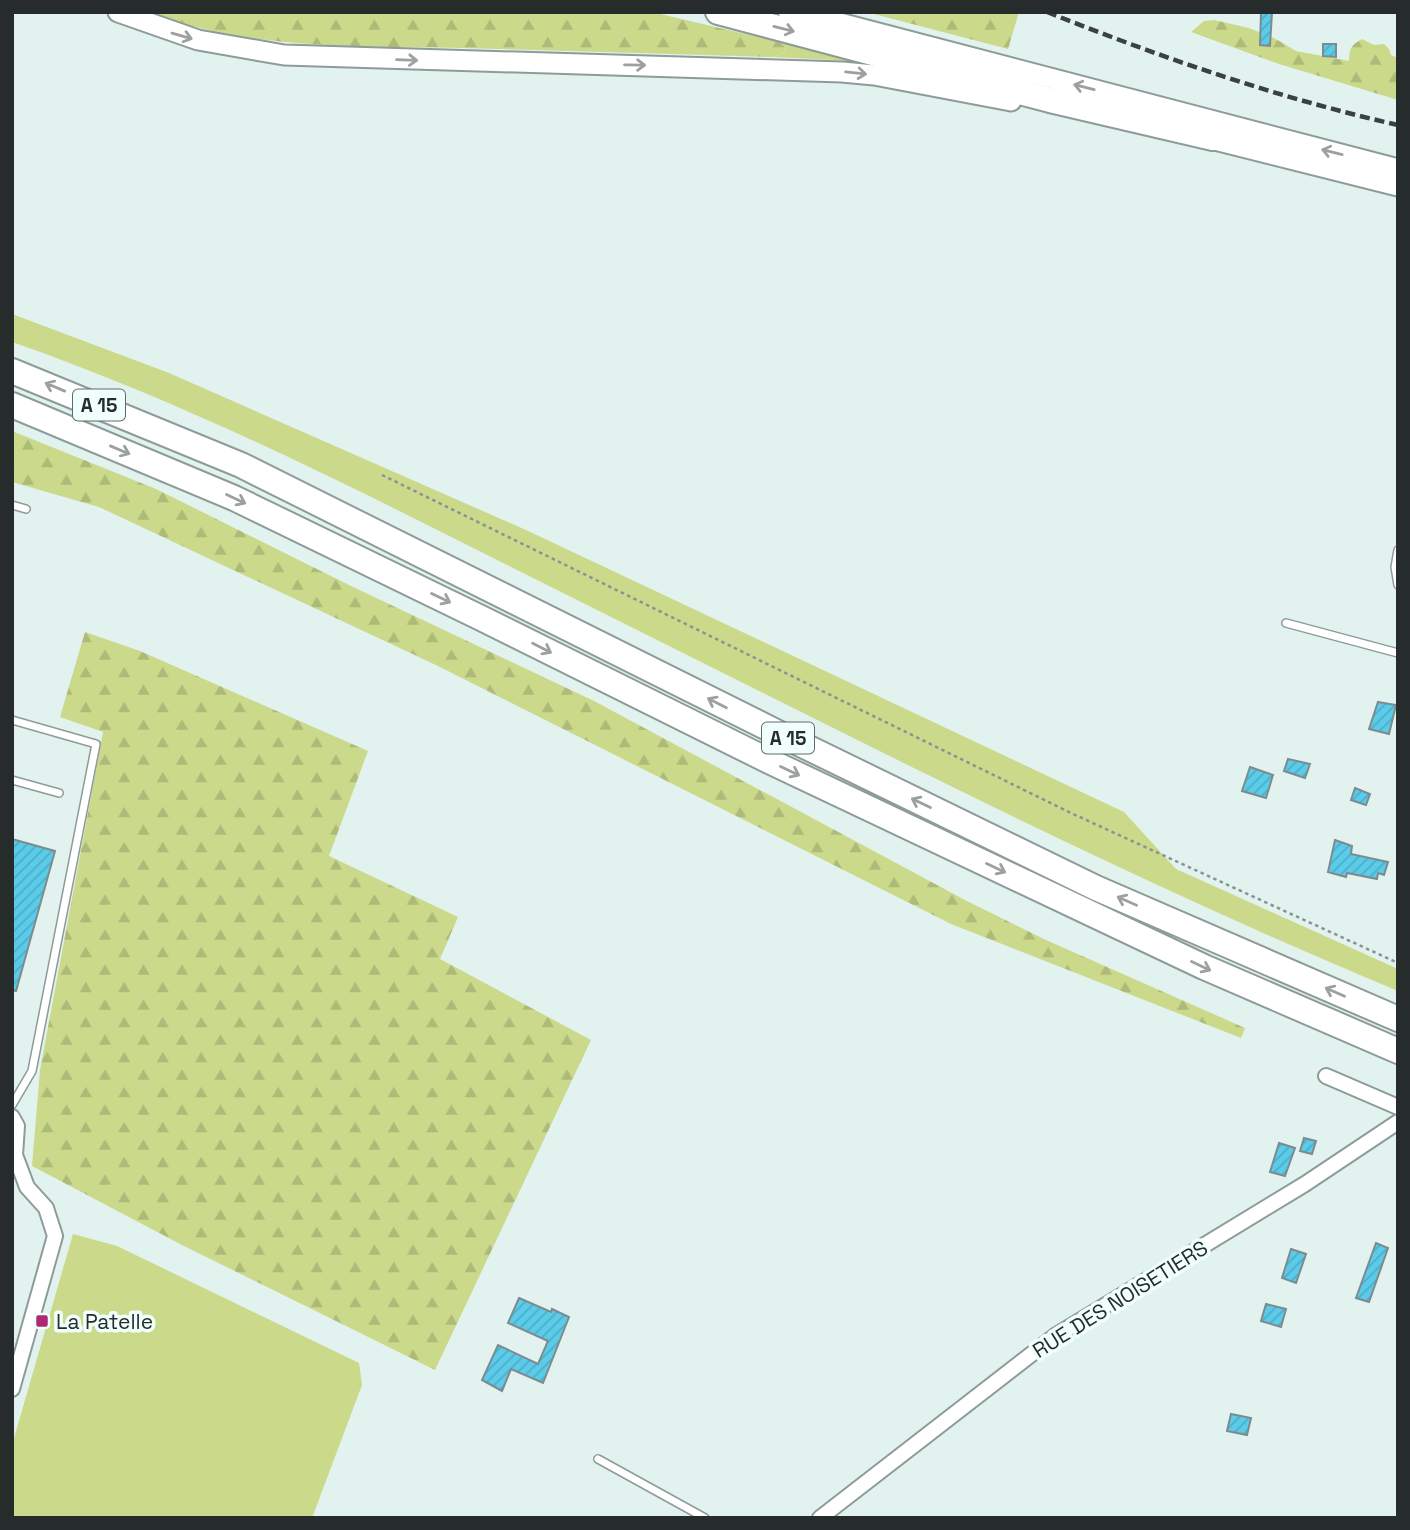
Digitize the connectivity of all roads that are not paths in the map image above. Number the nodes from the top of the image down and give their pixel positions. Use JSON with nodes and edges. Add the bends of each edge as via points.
{"nodes":[{"id":1,"x":118,"y":12,"type":"edge"},
{"id":2,"x":718,"y":12,"type":"edge"},
{"id":3,"x":791,"y":12,"type":"edge"},
{"id":4,"x":811,"y":16,"type":"edge"},
{"id":5,"x":1213,"y":138,"type":"junction"},
{"id":6,"x":1398,"y":169,"type":"edge"},
{"id":7,"x":1398,"y":186,"type":"edge"},
{"id":8,"x":12,"y":371,"type":"edge"},
{"id":9,"x":12,"y":405,"type":"edge"},
{"id":10,"x":12,"y":505,"type":"edge"},
{"id":11,"x":26,"y":509,"type":"dead end"},
{"id":12,"x":1398,"y":550,"type":"edge"},
{"id":13,"x":1398,"y":585,"type":"edge"},
{"id":14,"x":1286,"y":623,"type":"dead end"},
{"id":15,"x":1398,"y":653,"type":"edge"},
{"id":16,"x":12,"y":720,"type":"edge"},
{"id":17,"x":12,"y":780,"type":"edge"},
{"id":18,"x":59,"y":793,"type":"dead end"},
{"id":19,"x":1398,"y":1020,"type":"edge"},
{"id":20,"x":1398,"y":1051,"type":"edge"},
{"id":21,"x":1326,"y":1076,"type":"dead end"},
{"id":22,"x":12,"y":1105,"type":"edge"},
{"id":23,"x":1398,"y":1107,"type":"edge"},
{"id":24,"x":12,"y":1117,"type":"edge"},
{"id":25,"x":1398,"y":1122,"type":"edge"},
{"id":26,"x":12,"y":1389,"type":"edge"},
{"id":27,"x":598,"y":1459,"type":"dead end"},
{"id":28,"x":705,"y":1518,"type":"edge"},
{"id":29,"x":820,"y":1518,"type":"edge"}],
"edges":[{"from":1,"to":5,"type":"main road","one_way":true,"via":[[198,40],[284,55],[842,72]]},
{"from":2,"to":5,"type":"highway","one_way":true},
{"from":3,"to":4,"type":"highway"},
{"from":6,"to":4,"type":"main road","one_way":true},
{"from":5,"to":7,"type":"main road"},
{"from":19,"to":8,"type":"highway","number":"A 15","one_way":true,"via":[[1084,882],[241,465]]},
{"from":9,"to":20,"type":"highway","number":"A 15","one_way":true,"via":[[234,498],[769,761],[1205,967]]},
{"from":10,"to":11,"type":"lane"},
{"from":12,"to":13,"type":"lane"},
{"from":14,"to":15,"type":"lane"},
{"from":16,"to":22,"type":"lane","via":[[96,744],[32,1070]]},
{"from":17,"to":18,"type":"lane"},
{"from":21,"to":23,"type":"street"},
{"from":24,"to":26,"type":"street","via":[[17,1126],[15,1155],[27,1187],[46,1208],[55,1236]]},
{"from":25,"to":29,"type":"street","name":"RUE DES NOISETIERS","via":[[1055,1336]]},
{"from":27,"to":28,"type":"lane"}]}
